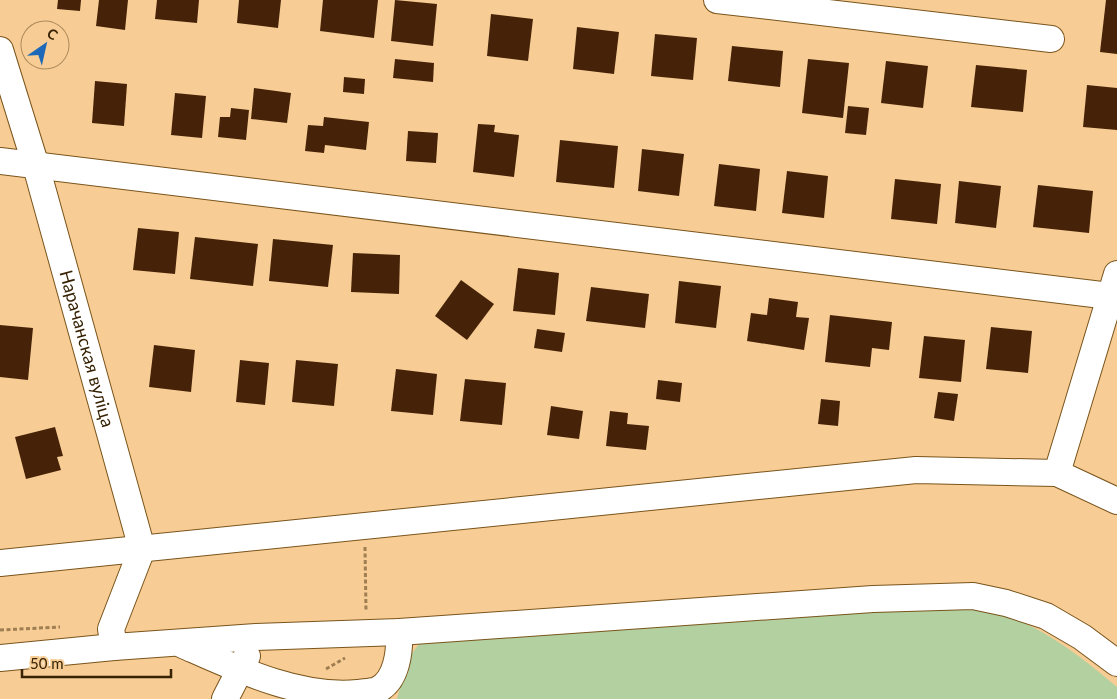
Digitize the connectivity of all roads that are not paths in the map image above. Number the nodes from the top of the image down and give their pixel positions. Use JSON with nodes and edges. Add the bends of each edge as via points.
{"nodes":[{"id":1,"x":717,"y":0,"type":"edge"},
{"id":2,"x":1051,"y":39,"type":"dead end"},
{"id":3,"x":0,"y":50,"type":"edge"},
{"id":4,"x":0,"y":162,"type":"edge"},
{"id":5,"x":36,"y":166,"type":"junction"},
{"id":6,"x":1115,"y":290,"type":"edge"},
{"id":7,"x":1057,"y":473,"type":"junction"},
{"id":8,"x":1117,"y":501,"type":"edge"},
{"id":9,"x":142,"y":549,"type":"junction"},
{"id":10,"x":0,"y":563,"type":"edge"},
{"id":11,"x":399,"y":632,"type":"junction"},
{"id":12,"x":256,"y":637,"type":"junction"},
{"id":13,"x":180,"y":643,"type":"junction"},
{"id":14,"x":114,"y":647,"type":"junction"},
{"id":15,"x":0,"y":658,"type":"edge"},
{"id":16,"x":1117,"y":663,"type":"edge"},
{"id":17,"x":239,"y":670,"type":"junction"},
{"id":18,"x":225,"y":699,"type":"edge"}],
"edges":[{"from":1,"to":2,"type":"street"},
{"from":3,"to":5,"type":"street","name":"Нарачанская вуліца"},
{"from":4,"to":5,"type":"street"},
{"from":5,"to":6,"type":"street"},
{"from":5,"to":9,"type":"street","name":"Нарачанская вуліца"},
{"from":6,"to":7,"type":"street"},
{"from":7,"to":8,"type":"street"},
{"from":7,"to":9,"type":"street","via":[[916,470]]},
{"from":9,"to":10,"type":"street"},
{"from":9,"to":14,"type":"street","via":[[111,629]]},
{"from":11,"to":12,"type":"street"},
{"from":11,"to":16,"type":"street","via":[[873,599],[973,596],[1046,616]]},
{"from":11,"to":17,"type":"street","via":[[400,645],[393,673],[386,684],[376,690],[348,695],[315,695]]},
{"from":12,"to":13,"type":"street"},
{"from":12,"to":17,"type":"street"},
{"from":13,"to":14,"type":"street"},
{"from":13,"to":17,"type":"street"},
{"from":14,"to":15,"type":"street"},
{"from":17,"to":18,"type":"street"}]}
